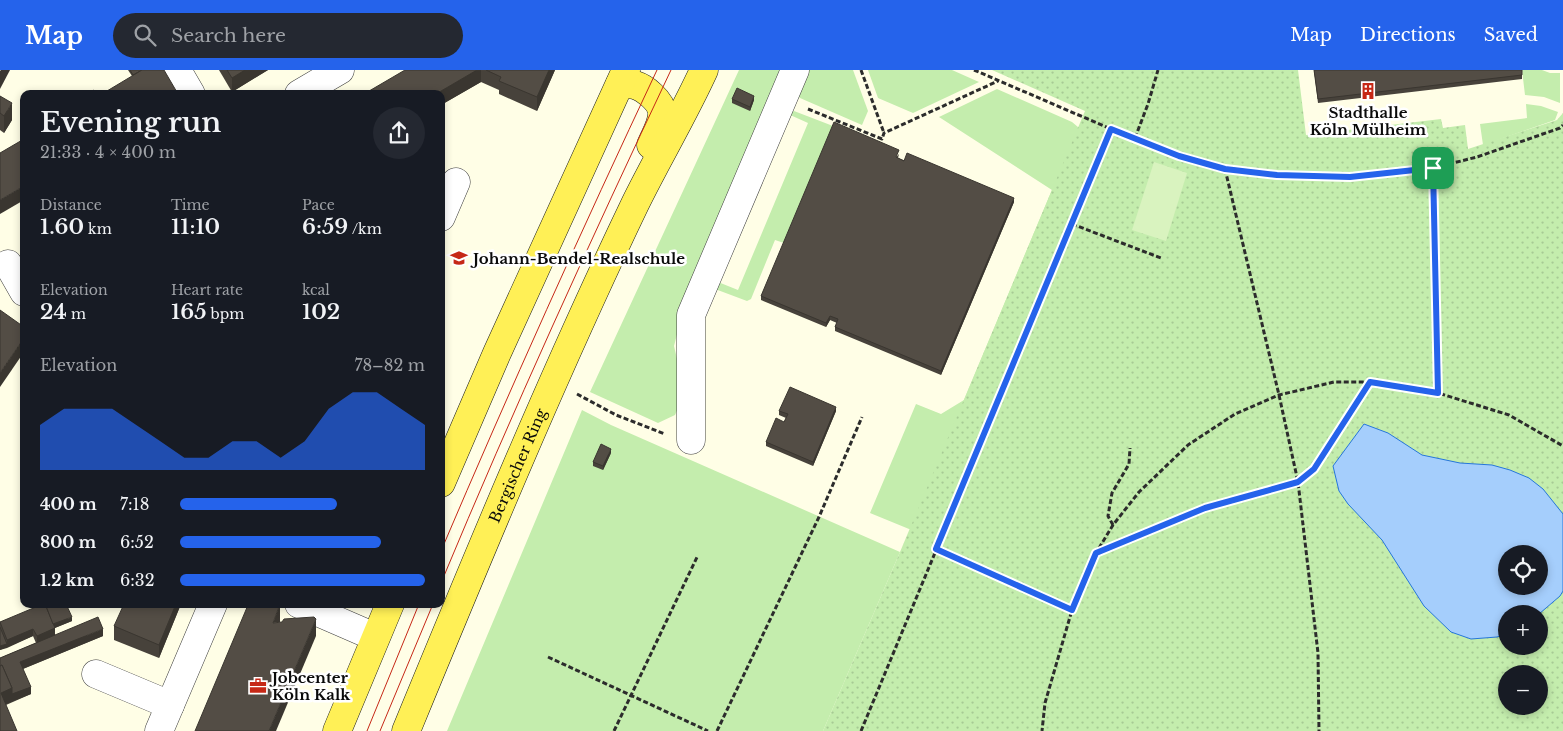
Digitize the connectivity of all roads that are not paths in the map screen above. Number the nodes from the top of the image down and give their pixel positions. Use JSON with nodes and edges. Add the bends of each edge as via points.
{"nodes":[{"id":1,"x":177,"y":70,"type":"edge"},
{"id":2,"x":340,"y":70,"type":"edge"},
{"id":3,"x":704,"y":70,"type":"edge"},
{"id":4,"x":794,"y":70,"type":"edge"},
{"id":5,"x":623,"y":77,"type":"edge"},
{"id":6,"x":189,"y":90,"type":"edge"},
{"id":7,"x":306,"y":90,"type":"edge"},
{"id":8,"x":456,"y":182,"type":"dead end"},
{"id":9,"x":635,"y":204,"type":"junction"},
{"id":10,"x":445,"y":208,"type":"edge"},
{"id":11,"x":11,"y":262,"type":"edge"},
{"id":12,"x":20,"y":283,"type":"edge"},
{"id":13,"x":691,"y":440,"type":"road end"},
{"id":14,"x":445,"y":474,"type":"edge"},
{"id":15,"x":211,"y":608,"type":"edge"},
{"id":16,"x":309,"y":608,"type":"edge"},
{"id":17,"x":388,"y":608,"type":"edge"},
{"id":18,"x":375,"y":637,"type":"junction"},
{"id":19,"x":96,"y":674,"type":"dead end"},
{"id":20,"x":170,"y":704,"type":"junction"},
{"id":21,"x":159,"y":731,"type":"edge"},
{"id":22,"x":337,"y":731,"type":"edge"},
{"id":23,"x":406,"y":731,"type":"edge"}],
"edges":[{"from":1,"to":6,"type":"street"},
{"from":2,"to":7,"type":"street"},
{"from":3,"to":9,"type":"main road","name":"Bergischer Ring"},
{"from":4,"to":13,"type":"street","via":[[691,315]]},
{"from":5,"to":9,"type":"main road","via":[[647,91],[662,110],[660,124],[638,172]]},
{"from":5,"to":14,"type":"main road"},
{"from":8,"to":10,"type":"street"},
{"from":9,"to":23,"type":"main road","name":"Bergischer Ring","via":[[563,360]]},
{"from":11,"to":12,"type":"street"},
{"from":15,"to":20,"type":"street"},
{"from":16,"to":18,"type":"street"},
{"from":17,"to":18,"type":"main road"},
{"from":18,"to":22,"type":"main road"},
{"from":19,"to":20,"type":"street"},
{"from":20,"to":21,"type":"street"}]}
